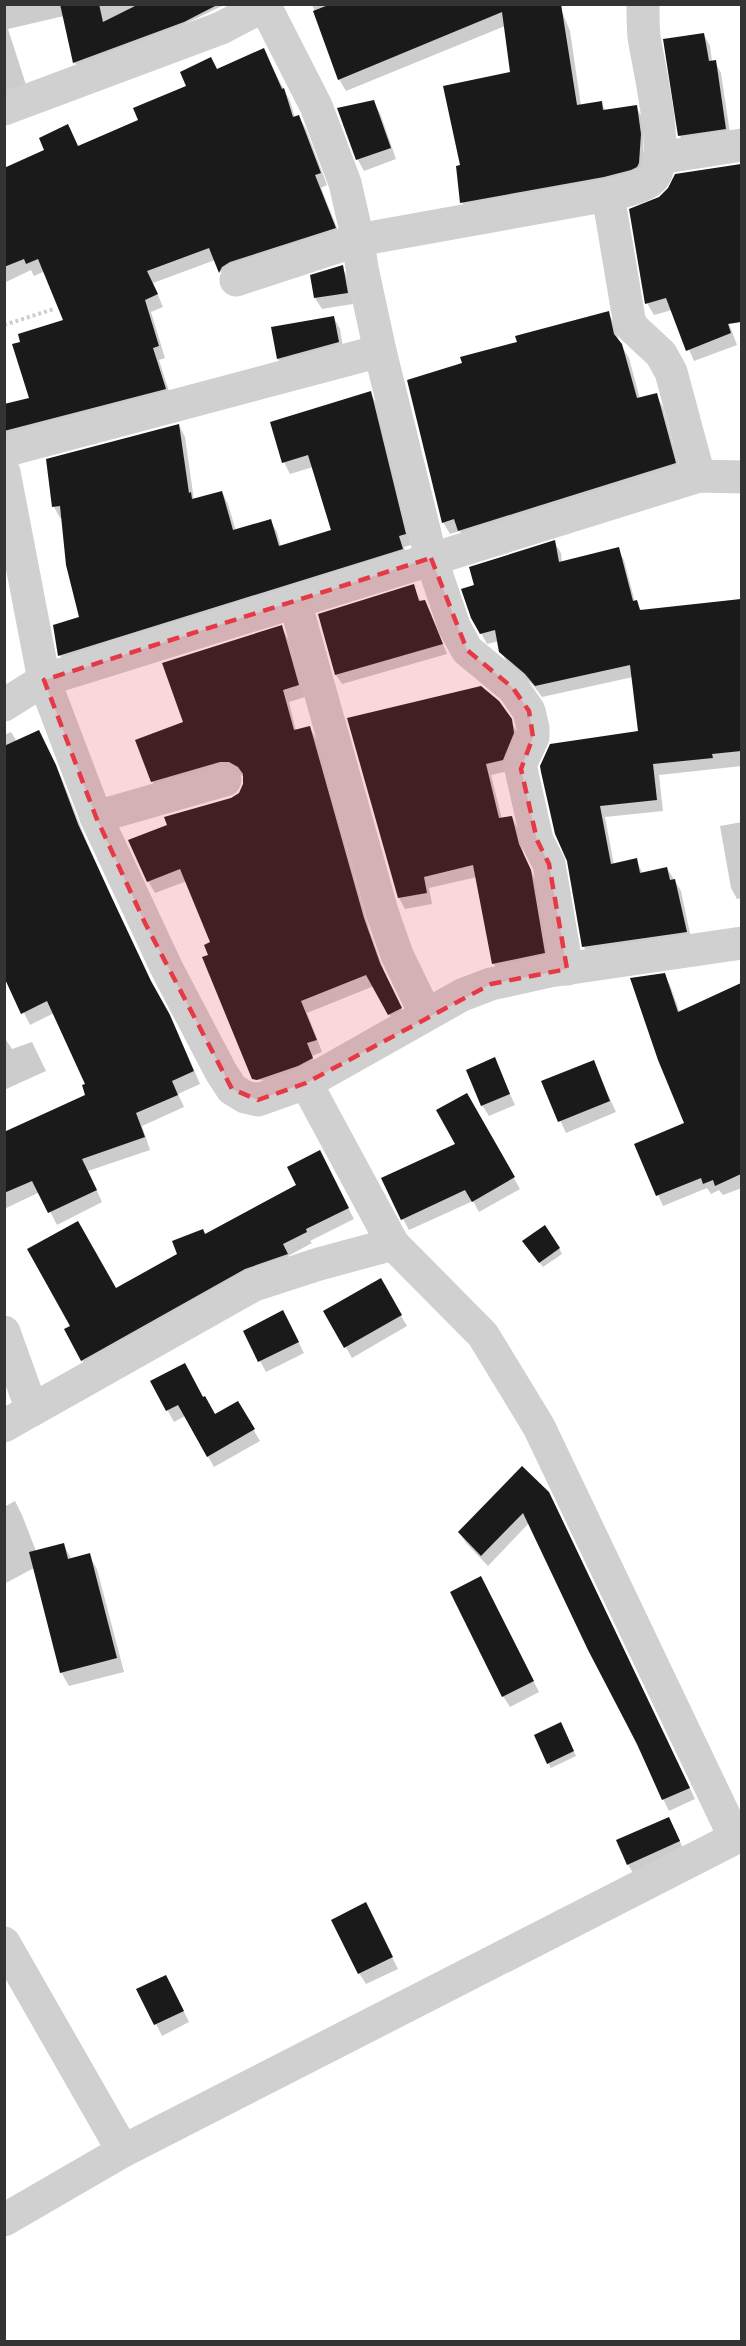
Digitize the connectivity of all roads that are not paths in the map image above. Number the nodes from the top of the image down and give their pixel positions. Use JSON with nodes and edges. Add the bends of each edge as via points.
{"nodes":[{"id":1,"x":643,"y":4,"type":"edge"},
{"id":2,"x":266,"y":5,"type":"edge"},
{"id":3,"x":4,"y":109,"type":"edge"},
{"id":4,"x":741,"y":145,"type":"edge"},
{"id":5,"x":659,"y":158,"type":"junction"},
{"id":6,"x":608,"y":195,"type":"junction"},
{"id":7,"x":358,"y":240,"type":"junction"},
{"id":8,"x":236,"y":280,"type":"dead end"},
{"id":9,"x":380,"y":351,"type":"junction"},
{"id":10,"x":4,"y":452,"type":"edge"},
{"id":11,"x":4,"y":472,"type":"edge"},
{"id":12,"x":699,"y":476,"type":"junction"},
{"id":13,"x":741,"y":477,"type":"edge"},
{"id":14,"x":430,"y":558,"type":"junction"},
{"id":15,"x":295,"y":602,"type":"junction"},
{"id":16,"x":44,"y":680,"type":"junction"},
{"id":17,"x":4,"y":705,"type":"edge"},
{"id":18,"x":225,"y":780,"type":"dead end"},
{"id":19,"x":96,"y":817,"type":"junction"},
{"id":20,"x":741,"y":943,"type":"edge"},
{"id":21,"x":567,"y":969,"type":"junction"},
{"id":22,"x":426,"y":1015,"type":"junction"},
{"id":23,"x":306,"y":1083,"type":"junction"},
{"id":24,"x":393,"y":1244,"type":"junction"},
{"id":25,"x":4,"y":1332,"type":"edge"},
{"id":26,"x":18,"y":1418,"type":"edge"},
{"id":27,"x":738,"y":1837,"type":"edge"},
{"id":28,"x":4,"y":1943,"type":"edge"},
{"id":29,"x":123,"y":2151,"type":"junction"},
{"id":30,"x":4,"y":2220,"type":"edge"}],
"edges":[{"from":1,"to":5,"type":"street"},
{"from":2,"to":3,"type":"street","via":[[221,28]]},
{"from":2,"to":7,"type":"street","via":[[316,106],[345,183]]},
{"from":4,"to":5,"type":"street"},
{"from":5,"to":6,"type":"street","via":[[659,168],[652,179]]},
{"from":6,"to":7,"type":"street"},
{"from":6,"to":12,"type":"street","via":[[629,319],[632,327],[661,354],[671,372]]},
{"from":7,"to":8,"type":"street"},
{"from":7,"to":9,"type":"street"},
{"from":9,"to":10,"type":"street"},
{"from":9,"to":14,"type":"street"},
{"from":11,"to":16,"type":"street"},
{"from":12,"to":13,"type":"street"},
{"from":12,"to":14,"type":"street"},
{"from":14,"to":15,"type":"street"},
{"from":14,"to":21,"type":"street","via":[[454,626],[467,650],[513,688],[529,711],[533,737],[521,769],[537,840],[549,864]]},
{"from":15,"to":16,"type":"street"},
{"from":15,"to":22,"type":"street","via":[[382,912],[397,955]]},
{"from":16,"to":17,"type":"street"},
{"from":16,"to":19,"type":"street"},
{"from":18,"to":19,"type":"street"},
{"from":19,"to":23,"type":"street","via":[[167,969],[232,1089],[258,1100]]},
{"from":20,"to":21,"type":"street"},
{"from":21,"to":22,"type":"street","via":[[491,984]]},
{"from":22,"to":23,"type":"street"},
{"from":23,"to":24,"type":"street"},
{"from":24,"to":26,"type":"street","via":[[254,1285]]},
{"from":24,"to":27,"type":"street","via":[[483,1335],[539,1427]]},
{"from":25,"to":26,"type":"street"},
{"from":27,"to":29,"type":"street"},
{"from":28,"to":29,"type":"street"},
{"from":29,"to":30,"type":"street"}]}
